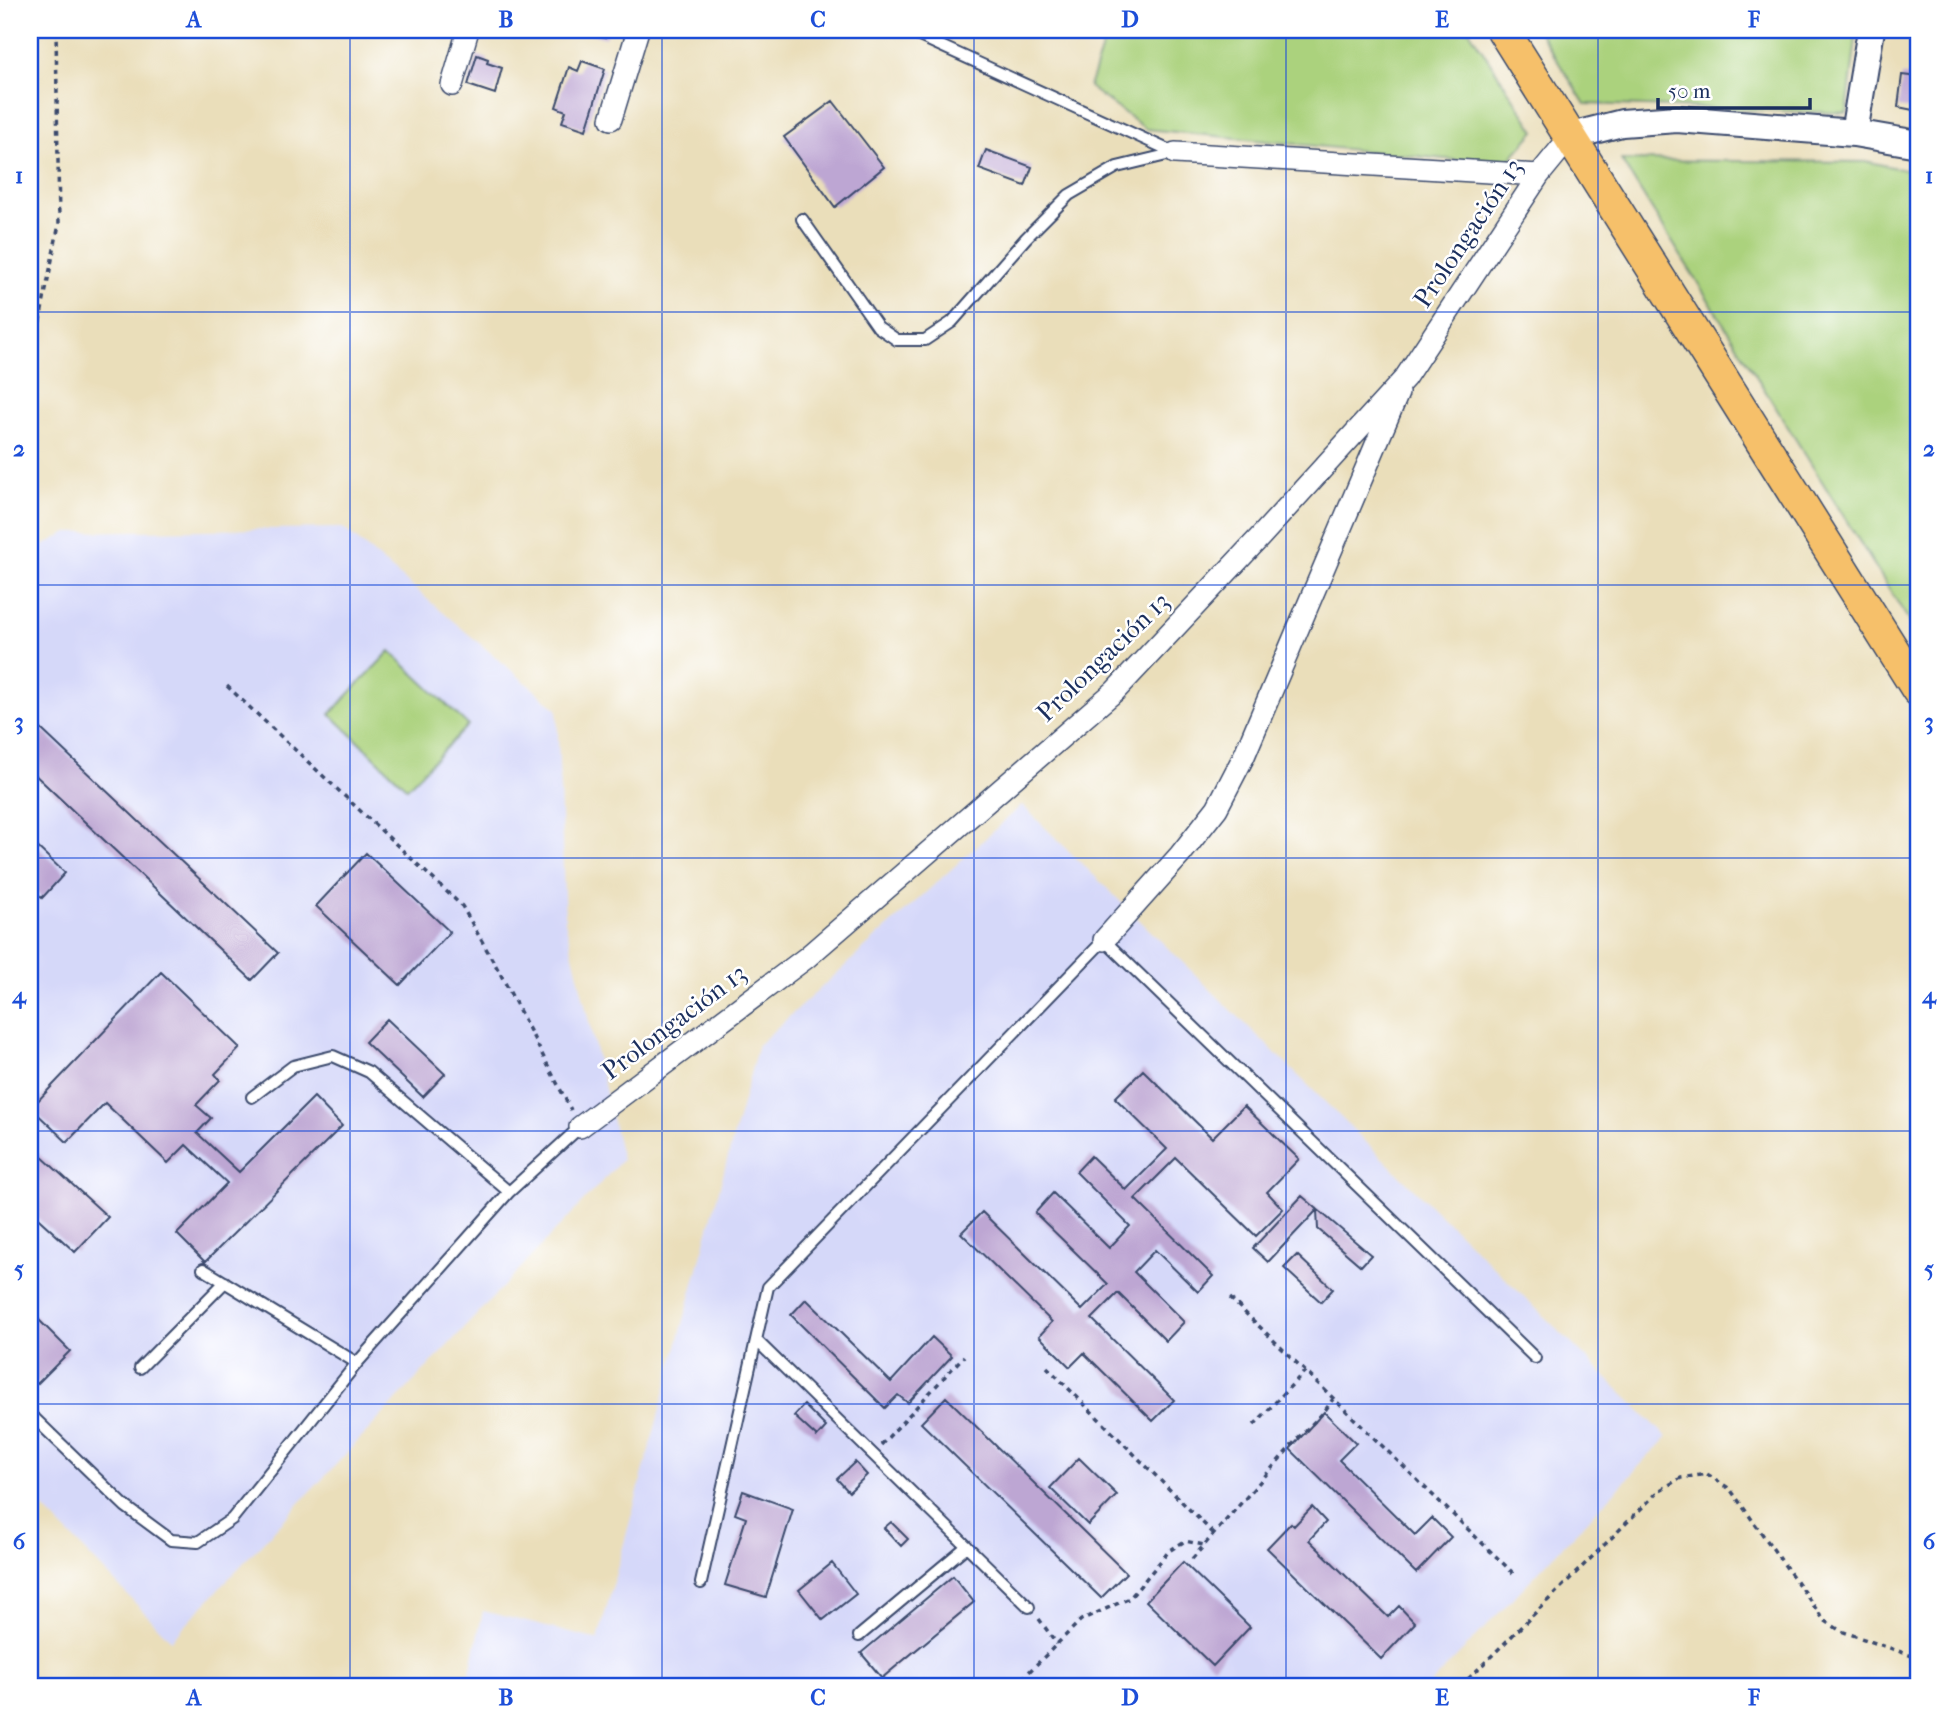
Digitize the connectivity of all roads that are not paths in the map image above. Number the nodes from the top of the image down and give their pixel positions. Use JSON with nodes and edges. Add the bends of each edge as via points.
{"nodes":[{"id":1,"x":468,"y":30,"type":"edge"},
{"id":2,"x":638,"y":30,"type":"edge"},
{"id":3,"x":906,"y":30,"type":"edge"},
{"id":4,"x":1503,"y":30,"type":"edge"},
{"id":5,"x":1871,"y":30,"type":"edge"},
{"id":6,"x":452,"y":85,"type":"dead end"},
{"id":7,"x":611,"y":119,"type":"dead end"},
{"id":8,"x":1854,"y":134,"type":"junction"},
{"id":9,"x":1572,"y":136,"type":"junction"},
{"id":10,"x":1918,"y":144,"type":"edge"},
{"id":11,"x":1175,"y":153,"type":"junction"},
{"id":12,"x":1539,"y":175,"type":"junction"},
{"id":13,"x":802,"y":219,"type":"dead end"},
{"id":14,"x":1405,"y":378,"type":"junction"},
{"id":15,"x":1918,"y":690,"type":"edge"},
{"id":16,"x":1104,"y":940,"type":"junction"},
{"id":17,"x":252,"y":1097,"type":"dead end"},
{"id":18,"x":580,"y":1127,"type":"joint"},
{"id":19,"x":509,"y":1192,"type":"junction"},
{"id":20,"x":204,"y":1269,"type":"dead end"},
{"id":21,"x":225,"y":1282,"type":"junction"},
{"id":22,"x":756,"y":1339,"type":"junction"},
{"id":23,"x":1535,"y":1358,"type":"dead end"},
{"id":24,"x":357,"y":1363,"type":"junction"},
{"id":25,"x":140,"y":1368,"type":"dead end"},
{"id":26,"x":30,"y":1413,"type":"edge"},
{"id":27,"x":967,"y":1546,"type":"junction"},
{"id":28,"x":701,"y":1583,"type":"dead end"},
{"id":29,"x":1029,"y":1606,"type":"road end"},
{"id":30,"x":859,"y":1636,"type":"dead end"}],
"edges":[{"from":1,"to":6,"type":"street"},
{"from":2,"to":7,"type":"street"},
{"from":3,"to":11,"type":"lane"},
{"from":4,"to":9,"type":"main road"},
{"from":5,"to":8,"type":"street"},
{"from":8,"to":9,"type":"street","via":[[1677,119],[1622,123]]},
{"from":8,"to":10,"type":"street"},
{"from":9,"to":12,"type":"street","name":"Prolongación 13"},
{"from":9,"to":15,"type":"main road"},
{"from":11,"to":12,"type":"street"},
{"from":11,"to":13,"type":"lane","via":[[1117,167],[1069,195],[952,322],[925,340],[897,340],[878,327]]},
{"from":12,"to":14,"type":"street","name":"Prolongación 13"},
{"from":14,"to":16,"type":"street","via":[[1244,756],[1217,808]]},
{"from":14,"to":18,"type":"street","name":"Prolongación 13","via":[[1115,691],[806,958]]},
{"from":16,"to":22,"type":"lane","via":[[768,1287]]},
{"from":16,"to":23,"type":"lane"},
{"from":17,"to":19,"type":"lane","via":[[293,1066],[333,1056],[369,1072]]},
{"from":18,"to":19,"type":"lane"},
{"from":19,"to":24,"type":"lane"},
{"from":20,"to":21,"type":"lane"},
{"from":21,"to":24,"type":"lane"},
{"from":21,"to":25,"type":"lane"},
{"from":22,"to":27,"type":"lane"},
{"from":22,"to":28,"type":"lane"},
{"from":24,"to":26,"type":"lane","via":[[232,1519],[198,1542],[171,1540],[125,1506]]},
{"from":27,"to":29,"type":"lane"},
{"from":27,"to":30,"type":"lane"}]}
